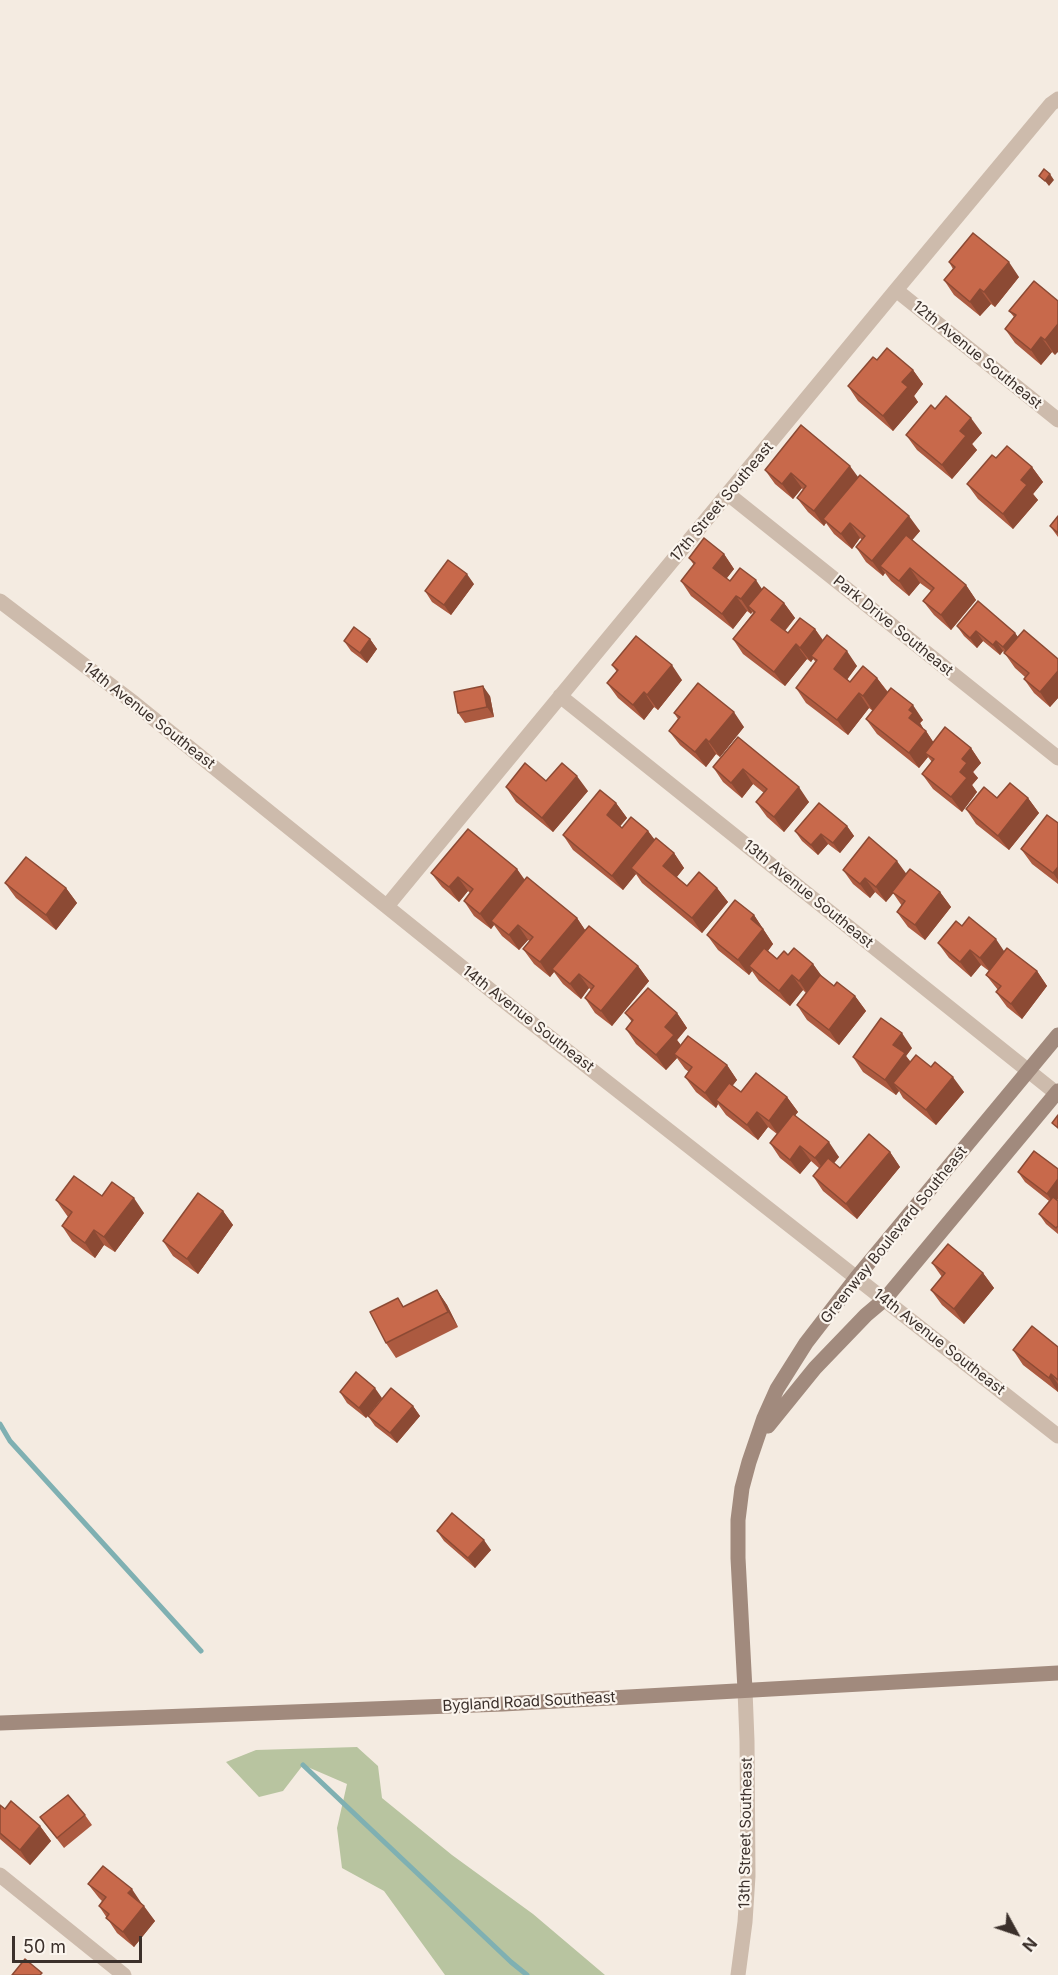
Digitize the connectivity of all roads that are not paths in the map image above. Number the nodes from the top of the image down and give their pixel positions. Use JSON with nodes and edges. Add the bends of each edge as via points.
{"nodes":[{"id":1,"x":1058,"y":99,"type":"edge"},
{"id":2,"x":896,"y":290,"type":"junction"},
{"id":3,"x":1058,"y":420,"type":"edge"},
{"id":4,"x":728,"y":494,"type":"junction"},
{"id":5,"x":0,"y":601,"type":"edge"},
{"id":6,"x":560,"y":696,"type":"junction"},
{"id":7,"x":1058,"y":758,"type":"edge"},
{"id":8,"x":387,"y":906,"type":"junction"},
{"id":9,"x":1058,"y":1035,"type":"edge"},
{"id":10,"x":1029,"y":1070,"type":"junction"},
{"id":11,"x":1057,"y":1092,"type":"edge"},
{"id":12,"x":857,"y":1277,"type":"junction"},
{"id":13,"x":885,"y":1299,"type":"junction"},
{"id":14,"x":1058,"y":1436,"type":"edge"},
{"id":15,"x":753,"y":1448,"type":"junction"},
{"id":16,"x":1058,"y":1673,"type":"edge"},
{"id":17,"x":745,"y":1690,"type":"junction"},
{"id":18,"x":0,"y":1723,"type":"edge"},
{"id":19,"x":0,"y":1875,"type":"edge"},
{"id":20,"x":124,"y":1975,"type":"edge"},
{"id":21,"x":738,"y":1975,"type":"edge"}],
"edges":[{"from":1,"to":2,"type":"street","name":"17th Street Southeast"},
{"from":2,"to":3,"type":"street","name":"12th Avenue Southeast"},
{"from":2,"to":4,"type":"street","name":"17th Street Southeast"},
{"from":4,"to":6,"type":"street","name":"17th Street Southeast"},
{"from":4,"to":7,"type":"street","name":"Park Drive Southeast"},
{"from":5,"to":8,"type":"street","name":"14th Avenue Southeast"},
{"from":6,"to":8,"type":"street","name":"17th Street Southeast"},
{"from":6,"to":10,"type":"street","name":"13th Avenue Southeast"},
{"from":8,"to":12,"type":"street","name":"14th Avenue Southeast"},
{"from":9,"to":10,"type":"street","name":"Greenway Boulevard Southeast"},
{"from":10,"to":11,"type":"street","name":"13th Avenue Southeast"},
{"from":10,"to":12,"type":"street","name":"Greenway Boulevard Southeast"},
{"from":11,"to":13,"type":"street","name":"Greenway Boulevard Southeast"},
{"from":12,"to":13,"type":"street","name":"14th Avenue Southeast"},
{"from":12,"to":15,"type":"street","name":"Greenway Boulevard Southeast","via":[[806,1343],[777,1389]]},
{"from":13,"to":14,"type":"street","name":"14th Avenue Southeast"},
{"from":13,"to":15,"type":"street","name":"Greenway Boulevard Southeast","via":[[815,1368]]},
{"from":15,"to":17,"type":"street","name":"Greenway Boulevard Southeast","via":[[738,1520]]},
{"from":16,"to":17,"type":"street","name":"Bygland Road Southeast"},
{"from":17,"to":18,"type":"street","name":"Bygland Road Southeast"},
{"from":17,"to":21,"type":"street","name":"13th Street Southeast","via":[[748,1876]]},
{"from":19,"to":20,"type":"street"}]}
